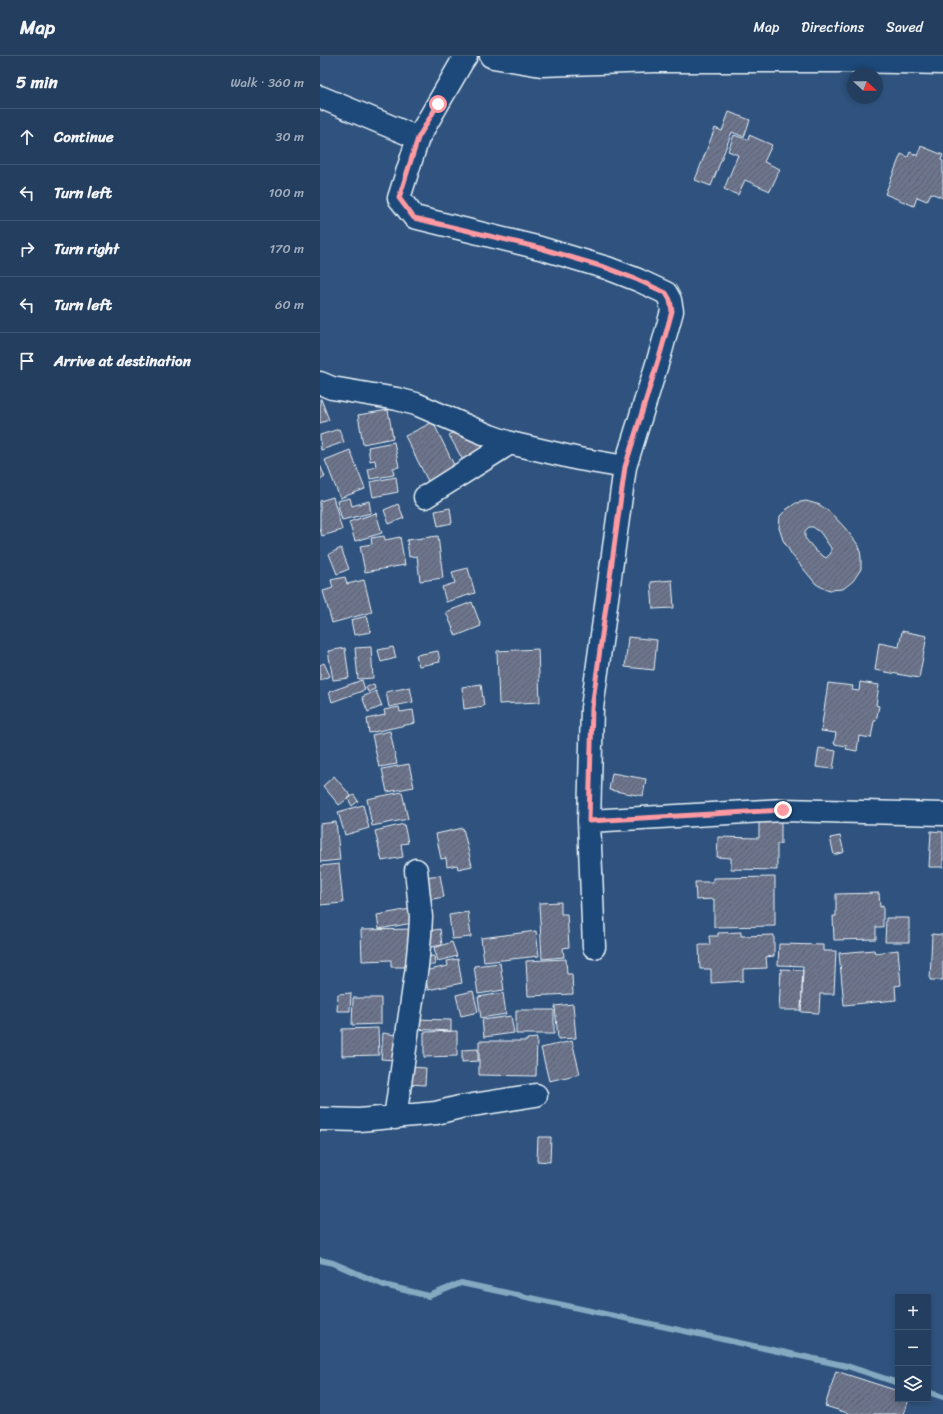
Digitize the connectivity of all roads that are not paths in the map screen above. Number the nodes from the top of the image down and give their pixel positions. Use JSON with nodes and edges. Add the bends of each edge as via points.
{"nodes":[{"id":1,"x":466,"y":56,"type":"edge"},
{"id":2,"x":491,"y":56,"type":"edge"},
{"id":3,"x":915,"y":59,"type":"edge"},
{"id":4,"x":943,"y":63,"type":"edge"},
{"id":5,"x":320,"y":97,"type":"edge"},
{"id":6,"x":418,"y":138,"type":"junction"},
{"id":7,"x":320,"y":383,"type":"edge"},
{"id":8,"x":510,"y":443,"type":"junction"},
{"id":9,"x":625,"y":467,"type":"junction"},
{"id":10,"x":425,"y":497,"type":"dead end"},
{"id":11,"x":943,"y":814,"type":"edge"},
{"id":12,"x":589,"y":821,"type":"junction"},
{"id":13,"x":416,"y":870,"type":"dead end"},
{"id":14,"x":594,"y":947,"type":"dead end"},
{"id":15,"x":536,"y":1094,"type":"dead end"},
{"id":16,"x":395,"y":1118,"type":"junction"},
{"id":17,"x":320,"y":1119,"type":"edge"}],
"edges":[{"from":1,"to":6,"type":"street"},
{"from":2,"to":3,"type":"street","via":[[541,65],[654,61]]},
{"from":3,"to":4,"type":"street"},
{"from":5,"to":6,"type":"street"},
{"from":6,"to":9,"type":"street","via":[[399,198],[414,218],[540,248],[614,270],[666,293],[672,311]]},
{"from":7,"to":8,"type":"street","via":[[332,388],[397,398]]},
{"from":8,"to":9,"type":"street"},
{"from":8,"to":10,"type":"street"},
{"from":9,"to":12,"type":"street","via":[[592,708]]},
{"from":11,"to":12,"type":"street","via":[[783,810]]},
{"from":12,"to":14,"type":"street"},
{"from":13,"to":16,"type":"street","via":[[421,917],[420,935]]},
{"from":15,"to":16,"type":"street"},
{"from":16,"to":17,"type":"street"}]}
